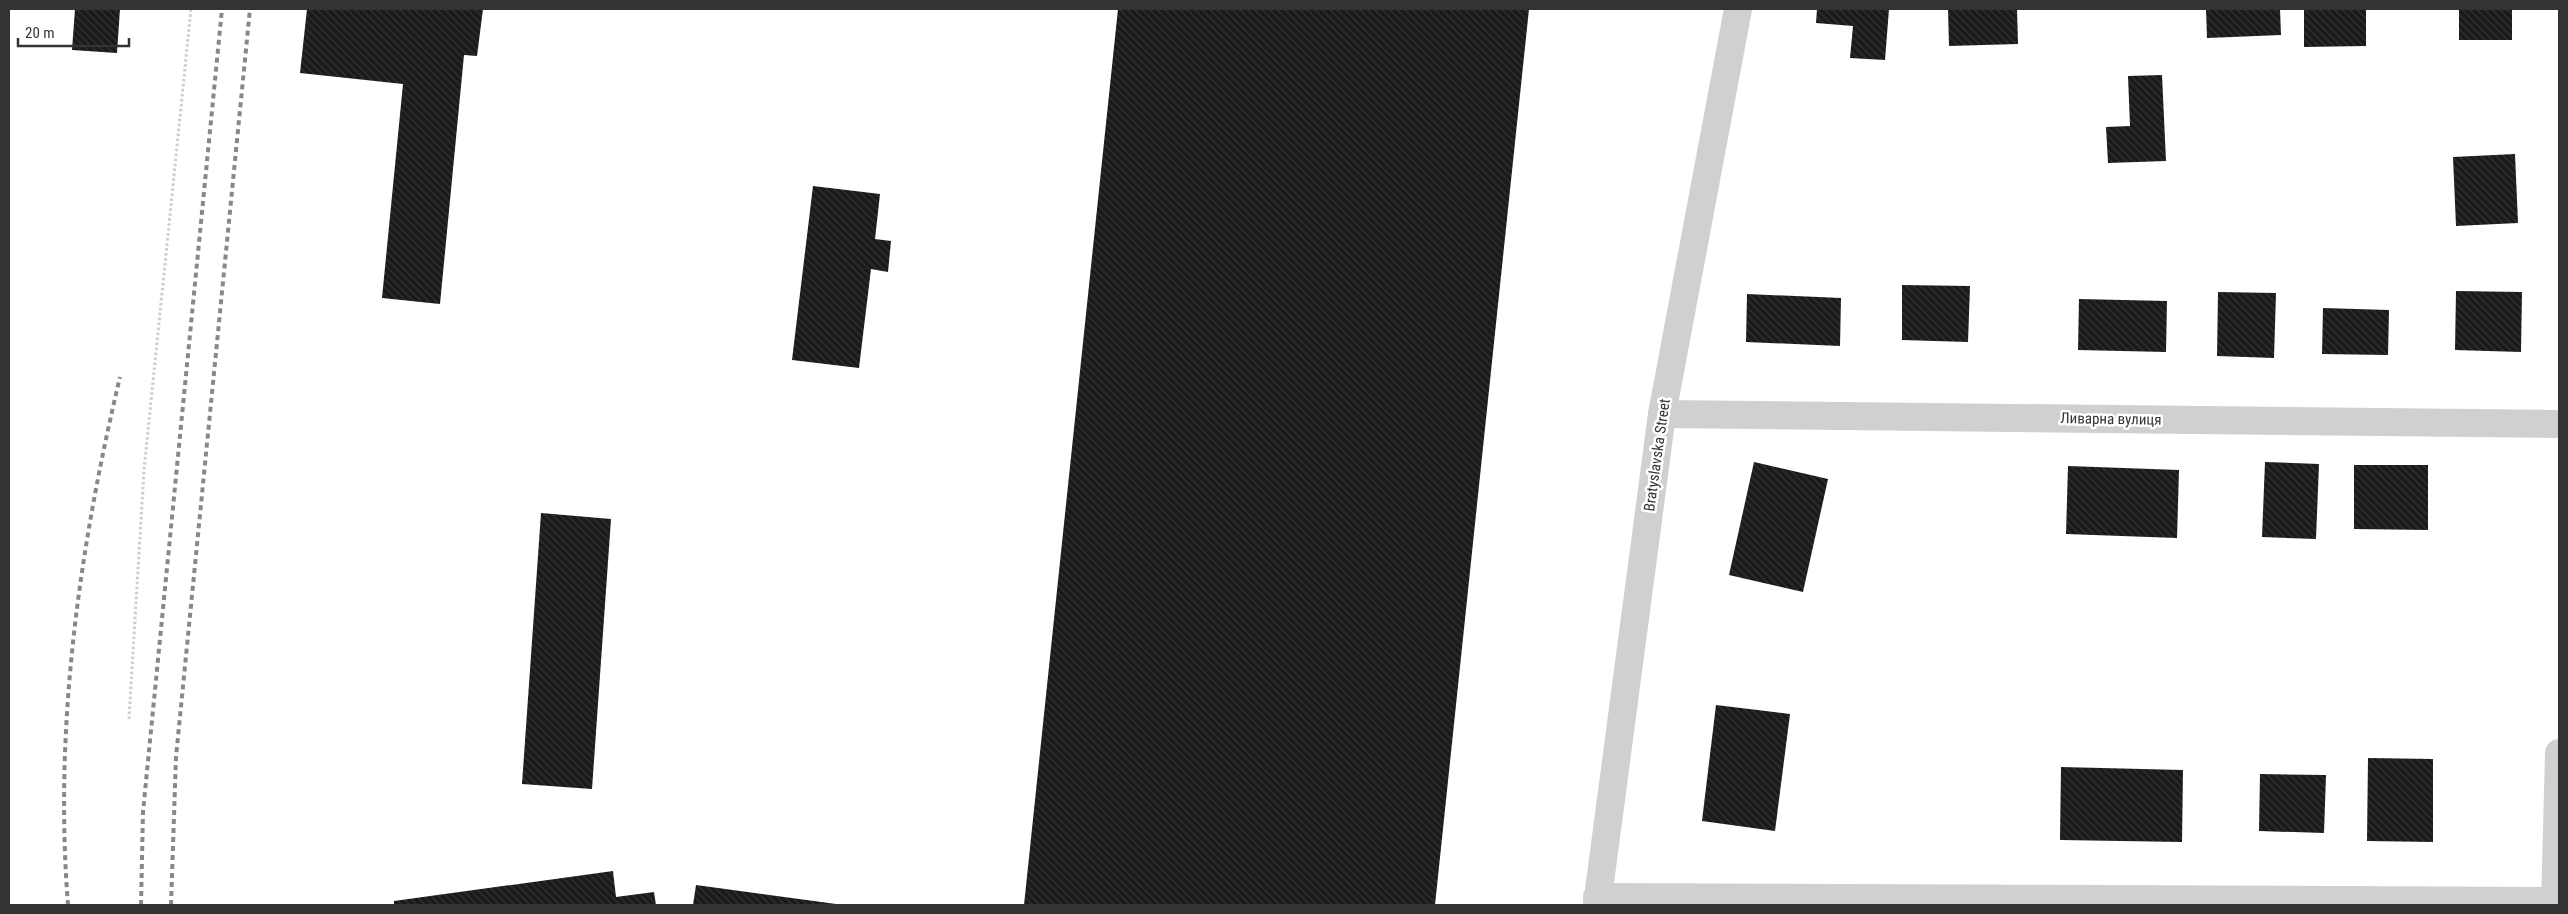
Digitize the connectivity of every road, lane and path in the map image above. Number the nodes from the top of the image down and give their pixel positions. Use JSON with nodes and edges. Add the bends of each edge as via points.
{"nodes":[{"id":1,"x":191,"y":9,"type":"edge"},
{"id":2,"x":1738,"y":9,"type":"edge"},
{"id":3,"x":1662,"y":414,"type":"junction"},
{"id":4,"x":2559,"y":424,"type":"edge"},
{"id":5,"x":128,"y":719,"type":"dead end"},
{"id":6,"x":2559,"y":753,"type":"edge"},
{"id":7,"x":1597,"y":901,"type":"edge"},
{"id":8,"x":2556,"y":902,"type":"edge"}],
"edges":[{"from":1,"to":5,"type":"path","via":[[144,470]]},
{"from":2,"to":3,"type":"street","name":"Bratyslavska Street"},
{"from":3,"to":4,"type":"street","name":"Ливарна вулиця"},
{"from":3,"to":7,"type":"street","name":"Bratyslavska Street"},
{"from":6,"to":8,"type":"street"},
{"from":7,"to":8,"type":"street"}]}
